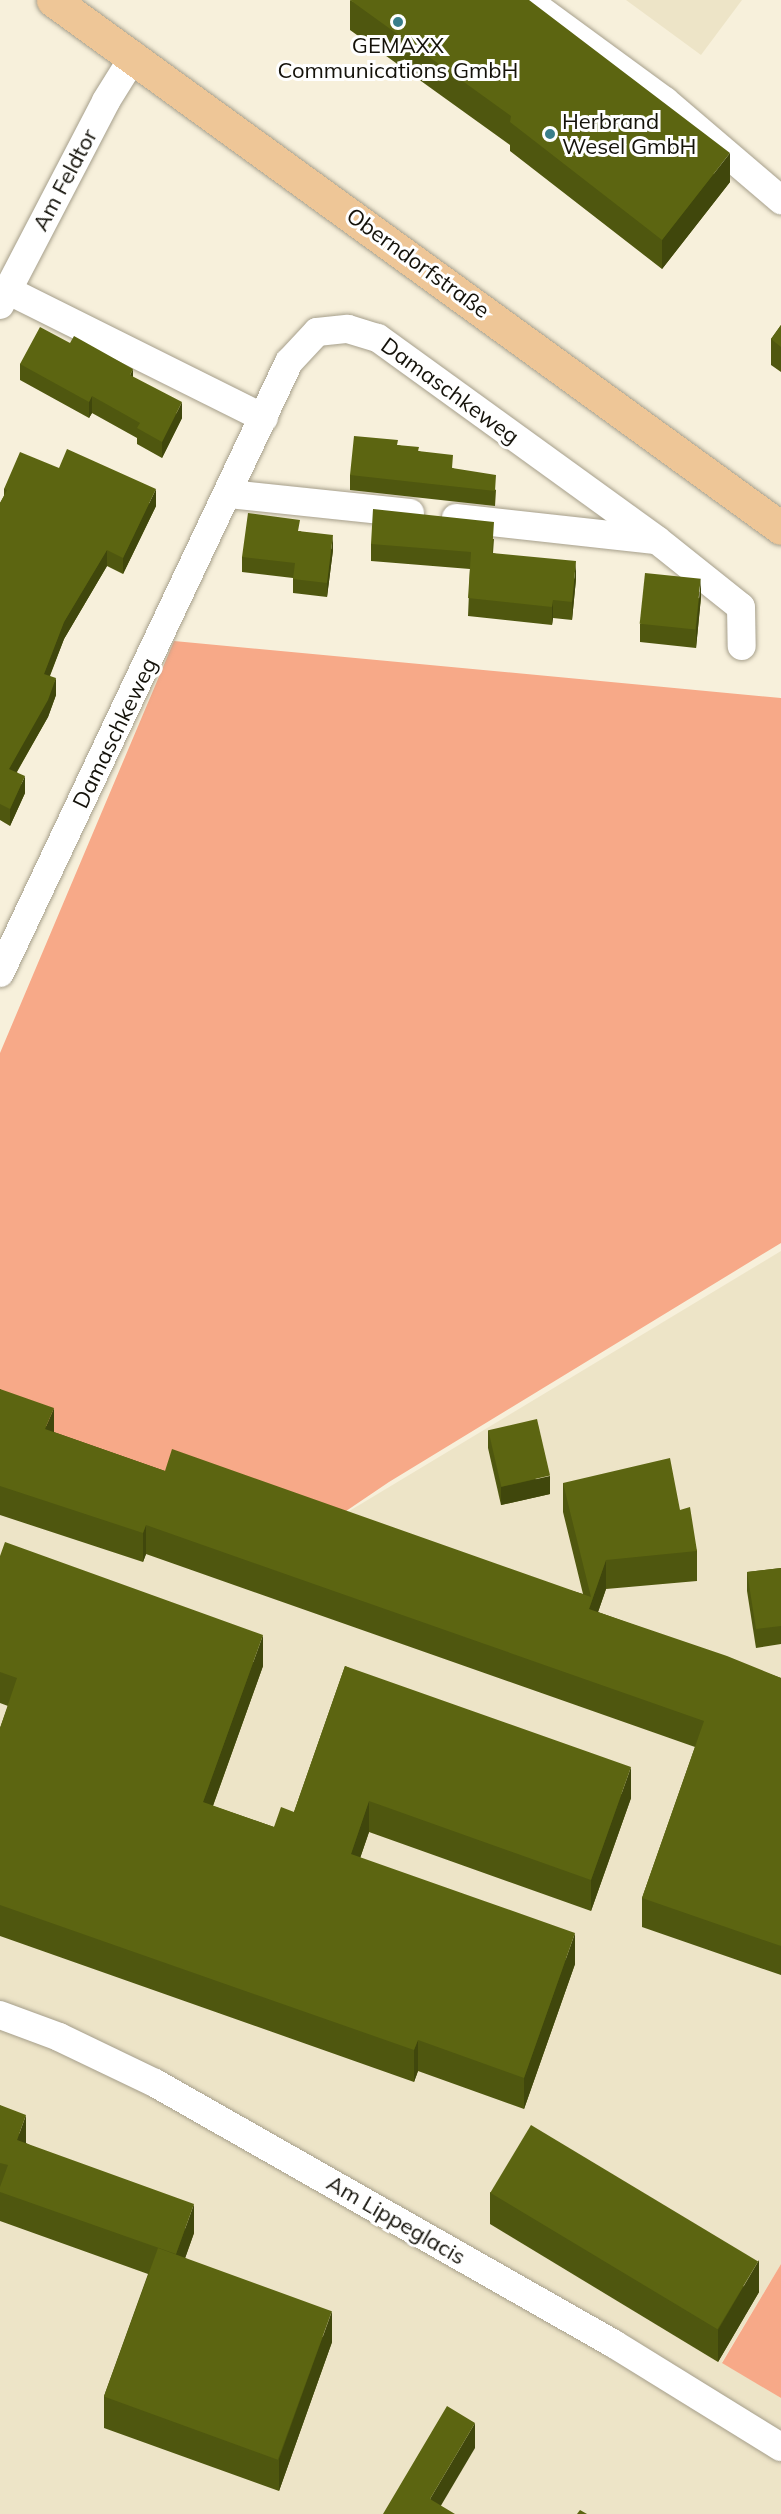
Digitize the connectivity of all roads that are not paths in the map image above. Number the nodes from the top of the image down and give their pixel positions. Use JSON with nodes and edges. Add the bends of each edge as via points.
{"nodes":[{"id":1,"x":53,"y":0,"type":"edge"},
{"id":2,"x":527,"y":0,"type":"edge"},
{"id":3,"x":134,"y":57,"type":"junction"},
{"id":4,"x":781,"y":200,"type":"edge"},
{"id":5,"x":4,"y":298,"type":"edge"},
{"id":6,"x":264,"y":418,"type":"junction"},
{"id":7,"x":229,"y":494,"type":"junction"},
{"id":8,"x":781,"y":528,"type":"edge"},
{"id":9,"x":657,"y":540,"type":"junction"},
{"id":10,"x":742,"y":646,"type":"dead end"},
{"id":11,"x":0,"y":973,"type":"edge"},
{"id":12,"x":0,"y":2016,"type":"edge"},
{"id":13,"x":781,"y":2447,"type":"edge"}],
"edges":[{"from":1,"to":3,"type":"main road","name":"Oberndorfstraße"},
{"from":2,"to":4,"type":"street","via":[[665,101]]},
{"from":3,"to":5,"type":"street","name":"Am Feldtor"},
{"from":3,"to":8,"type":"main road","name":"Oberndorfstraße"},
{"from":5,"to":6,"type":"street"},
{"from":6,"to":7,"type":"street","name":"Damaschkeweg"},
{"from":6,"to":9,"type":"street","name":"Damaschkeweg","via":[[290,362],[317,332],[348,329],[378,338]]},
{"from":7,"to":9,"type":"street"},
{"from":7,"to":11,"type":"street","name":"Damaschkeweg"},
{"from":9,"to":10,"type":"street","name":"Damaschkeweg","via":[[741,607]]},
{"from":12,"to":13,"type":"street","name":"Am Lippeglacis","via":[[59,2037],[155,2084],[614,2344]]}]}
